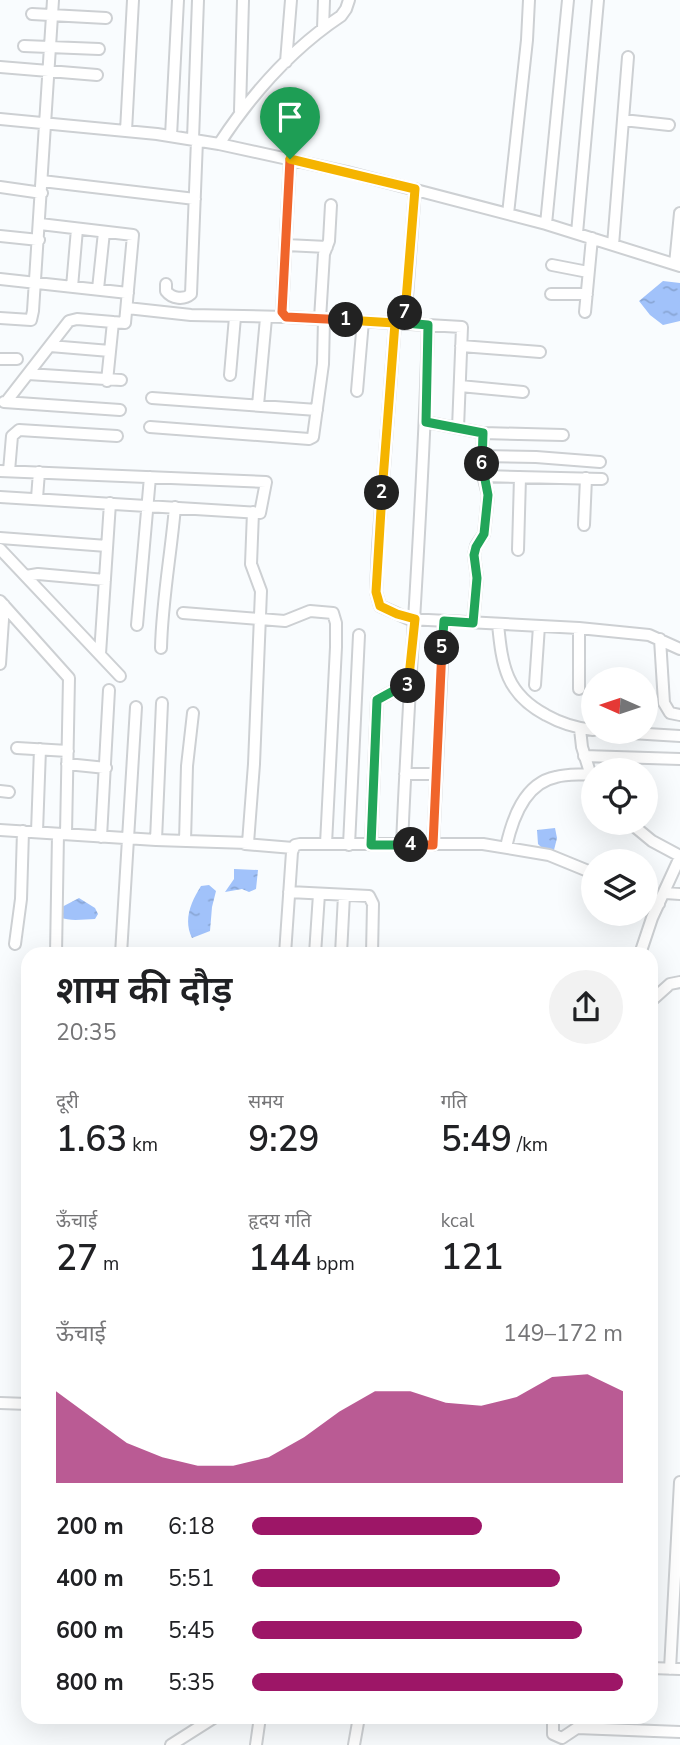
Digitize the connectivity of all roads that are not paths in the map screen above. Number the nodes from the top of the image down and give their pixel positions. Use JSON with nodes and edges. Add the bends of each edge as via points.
{"nodes":[{"id":1,"x":53,"y":0,"type":"edge"},
{"id":2,"x":132,"y":0,"type":"edge"},
{"id":3,"x":178,"y":0,"type":"edge"},
{"id":4,"x":198,"y":0,"type":"edge"},
{"id":5,"x":243,"y":0,"type":"edge"},
{"id":6,"x":291,"y":0,"type":"edge"},
{"id":7,"x":324,"y":0,"type":"edge"},
{"id":8,"x":349,"y":0,"type":"edge"},
{"id":9,"x":529,"y":0,"type":"edge"},
{"id":10,"x":568,"y":0,"type":"edge"},
{"id":11,"x":598,"y":0,"type":"edge"},
{"id":12,"x":32,"y":14,"type":"dead end"},
{"id":13,"x":52,"y":15,"type":"junction"},
{"id":14,"x":106,"y":19,"type":"dead end"},
{"id":15,"x":323,"y":29,"type":"junction"},
{"id":16,"x":24,"y":46,"type":"dead end"},
{"id":17,"x":50,"y":47,"type":"junction"},
{"id":18,"x":99,"y":49,"type":"dead end"},
{"id":19,"x":628,"y":57,"type":"dead end"},
{"id":20,"x":286,"y":62,"type":"junction"},
{"id":21,"x":0,"y":67,"type":"edge"},
{"id":22,"x":49,"y":72,"type":"junction"},
{"id":23,"x":97,"y":75,"type":"dead end"},
{"id":24,"x":240,"y":111,"type":"junction"},
{"id":25,"x":0,"y":119,"type":"edge"},
{"id":26,"x":623,"y":120,"type":"junction"},
{"id":27,"x":46,"y":125,"type":"junction"},
{"id":28,"x":668,"y":125,"type":"dead end"},
{"id":29,"x":126,"y":131,"type":"junction"},
{"id":30,"x":171,"y":136,"type":"junction"},
{"id":31,"x":195,"y":140,"type":"junction"},
{"id":32,"x":219,"y":144,"type":"junction"},
{"id":33,"x":290,"y":159,"type":"junction"},
{"id":34,"x":43,"y":181,"type":"junction"},
{"id":35,"x":0,"y":187,"type":"edge"},
{"id":36,"x":415,"y":189,"type":"junction"},
{"id":37,"x":42,"y":193,"type":"junction"},
{"id":38,"x":195,"y":199,"type":"junction"},
{"id":39,"x":331,"y":205,"type":"dead end"},
{"id":40,"x":680,"y":213,"type":"edge"},
{"id":41,"x":508,"y":214,"type":"junction"},
{"id":42,"x":40,"y":224,"type":"junction"},
{"id":43,"x":546,"y":224,"type":"junction"},
{"id":44,"x":77,"y":229,"type":"junction"},
{"id":45,"x":104,"y":232,"type":"junction"},
{"id":46,"x":578,"y":233,"type":"junction"},
{"id":47,"x":0,"y":236,"type":"edge"},
{"id":48,"x":592,"y":238,"type":"junction"},
{"id":49,"x":39,"y":240,"type":"junction"},
{"id":50,"x":286,"y":245,"type":"junction"},
{"id":51,"x":613,"y":245,"type":"junction"},
{"id":52,"x":327,"y":247,"type":"junction"},
{"id":53,"x":552,"y":265,"type":"dead end"},
{"id":54,"x":678,"y":265,"type":"edge"},
{"id":55,"x":588,"y":272,"type":"junction"},
{"id":56,"x":0,"y":279,"type":"edge"},
{"id":57,"x":36,"y":283,"type":"junction"},
{"id":58,"x":166,"y":284,"type":"dead end"},
{"id":59,"x":72,"y":287,"type":"junction"},
{"id":60,"x":98,"y":289,"type":"junction"},
{"id":61,"x":128,"y":293,"type":"junction"},
{"id":62,"x":551,"y":294,"type":"dead end"},
{"id":63,"x":587,"y":294,"type":"junction"},
{"id":64,"x":127,"y":308,"type":"junction"},
{"id":65,"x":585,"y":312,"type":"dead end"},
{"id":66,"x":235,"y":317,"type":"junction"},
{"id":67,"x":286,"y":317,"type":"junction"},
{"id":68,"x":0,"y":318,"type":"edge"},
{"id":69,"x":266,"y":318,"type":"junction"},
{"id":70,"x":322,"y":319,"type":"junction"},
{"id":71,"x":363,"y":321,"type":"junction"},
{"id":72,"x":113,"y":322,"type":"junction"},
{"id":73,"x":400,"y":323,"type":"junction"},
{"id":74,"x":428,"y":325,"type":"junction"},
{"id":75,"x":50,"y":346,"type":"junction"},
{"id":76,"x":461,"y":346,"type":"junction"},
{"id":77,"x":110,"y":351,"type":"junction"},
{"id":78,"x":540,"y":352,"type":"dead end"},
{"id":79,"x":0,"y":359,"type":"edge"},
{"id":80,"x":18,"y":359,"type":"dead end"},
{"id":81,"x":29,"y":374,"type":"junction"},
{"id":82,"x":230,"y":375,"type":"dead end"},
{"id":83,"x":121,"y":380,"type":"dead end"},
{"id":84,"x":107,"y":381,"type":"junction"},
{"id":85,"x":460,"y":386,"type":"junction"},
{"id":86,"x":357,"y":391,"type":"dead end"},
{"id":87,"x":523,"y":392,"type":"dead end"},
{"id":88,"x":152,"y":398,"type":"dead end"},
{"id":89,"x":3,"y":402,"type":"edge"},
{"id":90,"x":258,"y":405,"type":"junction"},
{"id":91,"x":120,"y":410,"type":"dead end"},
{"id":92,"x":317,"y":410,"type":"junction"},
{"id":93,"x":426,"y":422,"type":"junction"},
{"id":94,"x":150,"y":427,"type":"dead end"},
{"id":95,"x":458,"y":428,"type":"junction"},
{"id":96,"x":483,"y":433,"type":"junction"},
{"id":97,"x":564,"y":435,"type":"dead end"},
{"id":98,"x":117,"y":436,"type":"dead end"},
{"id":99,"x":482,"y":456,"type":"junction"},
{"id":100,"x":600,"y":462,"type":"dead end"},
{"id":101,"x":4,"y":471,"type":"edge"},
{"id":102,"x":40,"y":472,"type":"junction"},
{"id":103,"x":483,"y":476,"type":"junction"},
{"id":104,"x":150,"y":477,"type":"junction"},
{"id":105,"x":520,"y":477,"type":"junction"},
{"id":106,"x":586,"y":478,"type":"junction"},
{"id":107,"x":602,"y":479,"type":"dead end"},
{"id":108,"x":0,"y":497,"type":"edge"},
{"id":109,"x":37,"y":498,"type":"junction"},
{"id":110,"x":110,"y":503,"type":"junction"},
{"id":111,"x":148,"y":505,"type":"junction"},
{"id":112,"x":175,"y":507,"type":"junction"},
{"id":113,"x":253,"y":512,"type":"junction"},
{"id":114,"x":584,"y":525,"type":"dead end"},
{"id":115,"x":0,"y":538,"type":"edge"},
{"id":116,"x":107,"y":546,"type":"junction"},
{"id":117,"x":0,"y":549,"type":"edge"},
{"id":118,"x":518,"y":550,"type":"dead end"},
{"id":119,"x":26,"y":576,"type":"junction"},
{"id":120,"x":105,"y":580,"type":"junction"},
{"id":121,"x":2,"y":603,"type":"edge"},
{"id":122,"x":183,"y":613,"type":"dead end"},
{"id":123,"x":415,"y":619,"type":"junction"},
{"id":124,"x":259,"y":620,"type":"junction"},
{"id":125,"x":444,"y":621,"type":"junction"},
{"id":126,"x":473,"y":623,"type":"junction"},
{"id":127,"x":498,"y":624,"type":"junction"},
{"id":128,"x":137,"y":625,"type":"dead end"},
{"id":129,"x":539,"y":626,"type":"junction"},
{"id":130,"x":579,"y":628,"type":"junction"},
{"id":131,"x":359,"y":635,"type":"dead end"},
{"id":132,"x":660,"y":639,"type":"junction"},
{"id":133,"x":161,"y":648,"type":"dead end"},
{"id":134,"x":680,"y":649,"type":"edge"},
{"id":135,"x":100,"y":654,"type":"junction"},
{"id":136,"x":0,"y":664,"type":"edge"},
{"id":137,"x":120,"y":676,"type":"dead end"},
{"id":138,"x":535,"y":685,"type":"dead end"},
{"id":139,"x":409,"y":686,"type":"junction"},
{"id":140,"x":579,"y":689,"type":"dead end"},
{"id":141,"x":109,"y":690,"type":"dead end"},
{"id":142,"x":162,"y":703,"type":"dead end"},
{"id":143,"x":136,"y":707,"type":"dead end"},
{"id":144,"x":193,"y":713,"type":"dead end"},
{"id":145,"x":680,"y":715,"type":"edge"},
{"id":146,"x":580,"y":729,"type":"joint"},
{"id":147,"x":658,"y":735,"type":"edge"},
{"id":148,"x":680,"y":736,"type":"edge"},
{"id":149,"x":17,"y":748,"type":"dead end"},
{"id":150,"x":40,"y":749,"type":"junction"},
{"id":151,"x":68,"y":751,"type":"junction"},
{"id":152,"x":584,"y":756,"type":"joint"},
{"id":153,"x":680,"y":759,"type":"edge"},
{"id":154,"x":67,"y":764,"type":"junction"},
{"id":155,"x":106,"y":768,"type":"junction"},
{"id":156,"x":405,"y":774,"type":"junction"},
{"id":157,"x":436,"y":774,"type":"junction"},
{"id":158,"x":581,"y":777,"type":"edge"},
{"id":159,"x":0,"y":830,"type":"edge"},
{"id":160,"x":23,"y":831,"type":"junction"},
{"id":161,"x":37,"y":832,"type":"junction"},
{"id":162,"x":62,"y":834,"type":"junction"},
{"id":163,"x":645,"y":835,"type":"edge"},
{"id":164,"x":101,"y":837,"type":"junction"},
{"id":165,"x":128,"y":839,"type":"junction"},
{"id":166,"x":156,"y":840,"type":"junction"},
{"id":167,"x":185,"y":841,"type":"junction"},
{"id":168,"x":245,"y":844,"type":"junction"},
{"id":169,"x":326,"y":844,"type":"junction"},
{"id":170,"x":349,"y":845,"type":"junction"},
{"id":171,"x":371,"y":845,"type":"junction"},
{"id":172,"x":402,"y":845,"type":"junction"},
{"id":173,"x":433,"y":845,"type":"junction"},
{"id":174,"x":506,"y":847,"type":"junction"},
{"id":175,"x":293,"y":848,"type":"junction"},
{"id":176,"x":680,"y":857,"type":"edge"},
{"id":177,"x":581,"y":868,"type":"edge"},
{"id":178,"x":289,"y":892,"type":"junction"},
{"id":179,"x":665,"y":892,"type":"junction"},
{"id":180,"x":319,"y":894,"type":"junction"},
{"id":181,"x":680,"y":894,"type":"edge"},
{"id":182,"x":344,"y":895,"type":"junction"},
{"id":183,"x":659,"y":904,"type":"joint"},
{"id":184,"x":15,"y":944,"type":"dead end"},
{"id":185,"x":55,"y":947,"type":"edge"},
{"id":186,"x":121,"y":947,"type":"edge"},
{"id":187,"x":285,"y":947,"type":"edge"},
{"id":188,"x":315,"y":947,"type":"edge"},
{"id":189,"x":341,"y":947,"type":"edge"},
{"id":190,"x":372,"y":947,"type":"edge"},
{"id":191,"x":642,"y":947,"type":"edge"},
{"id":192,"x":680,"y":982,"type":"edge"},
{"id":193,"x":658,"y":995,"type":"edge"},
{"id":194,"x":0,"y":1403,"type":"edge"},
{"id":195,"x":21,"y":1404,"type":"edge"},
{"id":196,"x":680,"y":1482,"type":"edge"},
{"id":197,"x":679,"y":1524,"type":"edge"},
{"id":198,"x":678,"y":1594,"type":"edge"},
{"id":199,"x":675,"y":1669,"type":"edge"},
{"id":200,"x":204,"y":1724,"type":"edge"},
{"id":201,"x":259,"y":1724,"type":"edge"},
{"id":202,"x":358,"y":1724,"type":"edge"},
{"id":203,"x":553,"y":1724,"type":"edge"},
{"id":204,"x":680,"y":1732,"type":"edge"},
{"id":205,"x":171,"y":1745,"type":"edge"},
{"id":206,"x":256,"y":1745,"type":"edge"},
{"id":207,"x":354,"y":1745,"type":"edge"}],
"edges":[{"from":1,"to":13,"type":"street"},
{"from":2,"to":29,"type":"street"},
{"from":3,"to":30,"type":"street"},
{"from":4,"to":31,"type":"street"},
{"from":5,"to":24,"type":"street"},
{"from":6,"to":20,"type":"street"},
{"from":7,"to":15,"type":"street"},
{"from":8,"to":15,"type":"street","via":[[341,16]]},
{"from":9,"to":41,"type":"street"},
{"from":10,"to":43,"type":"street"},
{"from":11,"to":46,"type":"street"},
{"from":12,"to":13,"type":"street"},
{"from":13,"to":14,"type":"street"},
{"from":13,"to":17,"type":"street"},
{"from":15,"to":20,"type":"street"},
{"from":16,"to":17,"type":"street"},
{"from":17,"to":18,"type":"street"},
{"from":17,"to":22,"type":"street"},
{"from":19,"to":26,"type":"street"},
{"from":20,"to":24,"type":"street"},
{"from":21,"to":22,"type":"street"},
{"from":22,"to":23,"type":"street"},
{"from":22,"to":27,"type":"street"},
{"from":24,"to":32,"type":"street"},
{"from":25,"to":27,"type":"street"},
{"from":26,"to":28,"type":"street"},
{"from":26,"to":51,"type":"street"},
{"from":27,"to":29,"type":"street"},
{"from":27,"to":34,"type":"street"},
{"from":29,"to":30,"type":"street"},
{"from":30,"to":31,"type":"street"},
{"from":31,"to":32,"type":"street"},
{"from":31,"to":38,"type":"street"},
{"from":32,"to":33,"type":"street"},
{"from":33,"to":36,"type":"street"},
{"from":33,"to":50,"type":"street"},
{"from":34,"to":37,"type":"street"},
{"from":34,"to":38,"type":"street"},
{"from":35,"to":37,"type":"street"},
{"from":36,"to":41,"type":"street"},
{"from":36,"to":73,"type":"street"},
{"from":37,"to":42,"type":"street"},
{"from":38,"to":58,"type":"street","via":[[191,293],[172,297]]},
{"from":39,"to":52,"type":"street"},
{"from":40,"to":54,"type":"street"},
{"from":41,"to":43,"type":"street"},
{"from":42,"to":44,"type":"street"},
{"from":42,"to":49,"type":"street"},
{"from":43,"to":46,"type":"street"},
{"from":44,"to":45,"type":"street"},
{"from":44,"to":59,"type":"street"},
{"from":45,"to":60,"type":"street"},
{"from":45,"to":61,"type":"street","via":[[133,235]]},
{"from":46,"to":48,"type":"street"},
{"from":47,"to":49,"type":"street"},
{"from":48,"to":51,"type":"street"},
{"from":48,"to":55,"type":"street"},
{"from":49,"to":57,"type":"street"},
{"from":50,"to":52,"type":"street"},
{"from":50,"to":67,"type":"street","via":[[282,312]]},
{"from":51,"to":54,"type":"street"},
{"from":52,"to":70,"type":"street"},
{"from":53,"to":55,"type":"street"},
{"from":55,"to":63,"type":"street"},
{"from":56,"to":57,"type":"street"},
{"from":57,"to":59,"type":"street"},
{"from":57,"to":68,"type":"street","via":[[32,320]]},
{"from":59,"to":60,"type":"street"},
{"from":60,"to":61,"type":"street"},
{"from":61,"to":64,"type":"street"},
{"from":62,"to":63,"type":"street"},
{"from":63,"to":65,"type":"street"},
{"from":64,"to":66,"type":"street"},
{"from":64,"to":72,"type":"street","via":[[125,323]]},
{"from":66,"to":69,"type":"street"},
{"from":66,"to":82,"type":"street"},
{"from":67,"to":69,"type":"street"},
{"from":67,"to":70,"type":"street"},
{"from":69,"to":90,"type":"street"},
{"from":70,"to":71,"type":"street"},
{"from":70,"to":92,"type":"street"},
{"from":71,"to":73,"type":"street"},
{"from":71,"to":86,"type":"street"},
{"from":72,"to":75,"type":"street","via":[[69,321]]},
{"from":72,"to":77,"type":"street"},
{"from":73,"to":74,"type":"street"},
{"from":73,"to":123,"type":"street","via":[[376,592],[380,606]]},
{"from":74,"to":76,"type":"street","via":[[462,327]]},
{"from":74,"to":93,"type":"street"},
{"from":75,"to":77,"type":"street"},
{"from":75,"to":81,"type":"street"},
{"from":76,"to":78,"type":"street"},
{"from":76,"to":85,"type":"street"},
{"from":77,"to":84,"type":"street"},
{"from":79,"to":80,"type":"street"},
{"from":81,"to":84,"type":"street"},
{"from":81,"to":89,"type":"street"},
{"from":83,"to":84,"type":"street"},
{"from":85,"to":87,"type":"street"},
{"from":85,"to":95,"type":"street"},
{"from":88,"to":90,"type":"street"},
{"from":89,"to":91,"type":"street"},
{"from":90,"to":92,"type":"street"},
{"from":92,"to":94,"type":"street","via":[[309,439]]},
{"from":93,"to":95,"type":"street"},
{"from":93,"to":123,"type":"street"},
{"from":95,"to":96,"type":"street"},
{"from":96,"to":97,"type":"street"},
{"from":96,"to":99,"type":"street"},
{"from":98,"to":101,"type":"street","via":[[19,430],[12,436]]},
{"from":99,"to":100,"type":"street"},
{"from":99,"to":103,"type":"street"},
{"from":101,"to":102,"type":"street"},
{"from":102,"to":104,"type":"street"},
{"from":102,"to":109,"type":"street"},
{"from":103,"to":105,"type":"street"},
{"from":103,"to":126,"type":"street","via":[[488,495],[484,534],[474,555]]},
{"from":104,"to":111,"type":"street"},
{"from":104,"to":113,"type":"street","via":[[266,482],[260,513]]},
{"from":105,"to":106,"type":"street"},
{"from":105,"to":118,"type":"street"},
{"from":106,"to":107,"type":"street"},
{"from":106,"to":114,"type":"street"},
{"from":108,"to":109,"type":"street"},
{"from":109,"to":110,"type":"street"},
{"from":110,"to":111,"type":"street"},
{"from":110,"to":116,"type":"street"},
{"from":111,"to":112,"type":"street"},
{"from":111,"to":128,"type":"street"},
{"from":112,"to":113,"type":"street"},
{"from":112,"to":133,"type":"street"},
{"from":113,"to":124,"type":"street","via":[[250,556],[260,584]]},
{"from":115,"to":116,"type":"street"},
{"from":116,"to":120,"type":"street"},
{"from":117,"to":119,"type":"street"},
{"from":119,"to":120,"type":"street"},
{"from":119,"to":135,"type":"street"},
{"from":120,"to":135,"type":"street"},
{"from":121,"to":136,"type":"street"},
{"from":121,"to":151,"type":"street","via":[[69,678]]},
{"from":122,"to":124,"type":"street"},
{"from":123,"to":125,"type":"street"},
{"from":123,"to":139,"type":"street"},
{"from":124,"to":168,"type":"street","via":[[250,838]]},
{"from":124,"to":169,"type":"street","via":[[290,620],[310,611],[335,617]]},
{"from":125,"to":126,"type":"street"},
{"from":125,"to":157,"type":"street"},
{"from":126,"to":127,"type":"street"},
{"from":127,"to":129,"type":"street"},
{"from":127,"to":146,"type":"street","via":[[501,658],[522,700]]},
{"from":129,"to":130,"type":"street"},
{"from":129,"to":138,"type":"street"},
{"from":130,"to":132,"type":"street"},
{"from":130,"to":140,"type":"street"},
{"from":131,"to":170,"type":"street"},
{"from":132,"to":134,"type":"street"},
{"from":132,"to":145,"type":"street","via":[[664,703],[670,713]]},
{"from":135,"to":137,"type":"street"},
{"from":139,"to":156,"type":"street"},
{"from":139,"to":171,"type":"street","via":[[377,700]]},
{"from":141,"to":155,"type":"street"},
{"from":142,"to":166,"type":"street"},
{"from":143,"to":165,"type":"street"},
{"from":144,"to":167,"type":"street"},
{"from":146,"to":152,"type":"street"},
{"from":147,"to":148,"type":"street"},
{"from":149,"to":150,"type":"street"},
{"from":150,"to":151,"type":"street"},
{"from":150,"to":161,"type":"street"},
{"from":151,"to":154,"type":"street"},
{"from":152,"to":153,"type":"street"},
{"from":154,"to":155,"type":"street"},
{"from":154,"to":162,"type":"street"},
{"from":155,"to":164,"type":"street"},
{"from":156,"to":157,"type":"street"},
{"from":156,"to":172,"type":"street"},
{"from":157,"to":173,"type":"street"},
{"from":158,"to":174,"type":"street","via":[[557,776],[542,782],[519,807]]},
{"from":159,"to":160,"type":"street"},
{"from":160,"to":161,"type":"street"},
{"from":160,"to":184,"type":"street"},
{"from":161,"to":162,"type":"street"},
{"from":162,"to":164,"type":"street"},
{"from":162,"to":185,"type":"street"},
{"from":163,"to":176,"type":"street"},
{"from":164,"to":165,"type":"street"},
{"from":165,"to":166,"type":"street"},
{"from":165,"to":186,"type":"street"},
{"from":166,"to":167,"type":"street"},
{"from":167,"to":168,"type":"street"},
{"from":168,"to":175,"type":"street"},
{"from":169,"to":170,"type":"street"},
{"from":169,"to":175,"type":"street"},
{"from":170,"to":171,"type":"street"},
{"from":171,"to":172,"type":"street"},
{"from":172,"to":173,"type":"street"},
{"from":173,"to":174,"type":"street"},
{"from":174,"to":177,"type":"street","via":[[549,855]]},
{"from":175,"to":178,"type":"street"},
{"from":176,"to":179,"type":"street"},
{"from":178,"to":180,"type":"street"},
{"from":178,"to":187,"type":"street"},
{"from":179,"to":181,"type":"street"},
{"from":179,"to":183,"type":"street"},
{"from":180,"to":182,"type":"street"},
{"from":180,"to":188,"type":"street"},
{"from":182,"to":189,"type":"street"},
{"from":182,"to":190,"type":"street","via":[[373,900]]},
{"from":183,"to":191,"type":"street"},
{"from":192,"to":193,"type":"street"},
{"from":194,"to":195,"type":"street"},
{"from":196,"to":197,"type":"street"},
{"from":197,"to":198,"type":"street"},
{"from":198,"to":199,"type":"street"},
{"from":200,"to":205,"type":"street"},
{"from":201,"to":206,"type":"street"},
{"from":202,"to":207,"type":"street"},
{"from":203,"to":204,"type":"street","via":[[558,1738],[577,1728]]}]}
